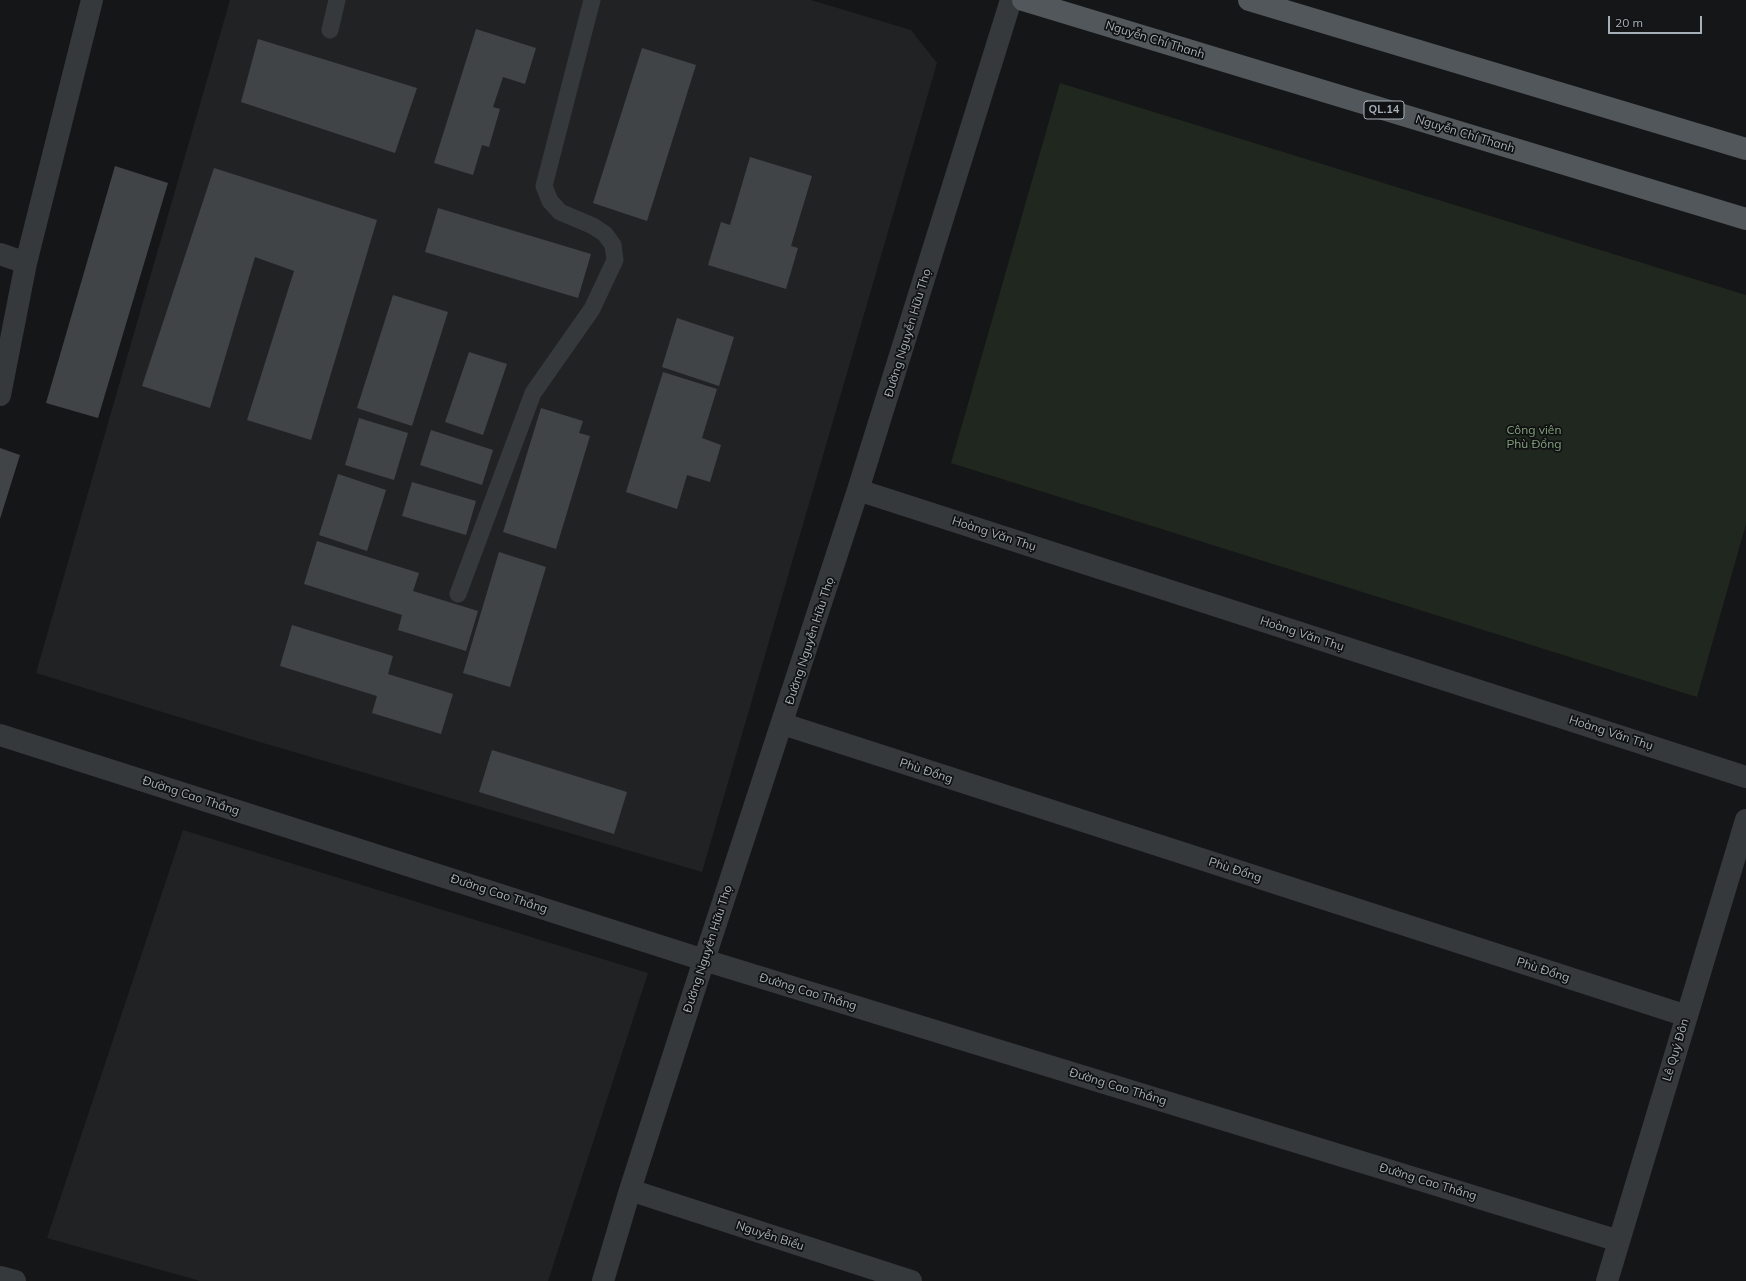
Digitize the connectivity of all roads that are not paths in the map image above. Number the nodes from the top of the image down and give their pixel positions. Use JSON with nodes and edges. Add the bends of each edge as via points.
{"nodes":[{"id":1,"x":92,"y":0,"type":"edge"},
{"id":2,"x":337,"y":0,"type":"edge"},
{"id":3,"x":592,"y":0,"type":"edge"},
{"id":4,"x":1011,"y":0,"type":"edge"},
{"id":5,"x":1023,"y":0,"type":"edge"},
{"id":6,"x":1249,"y":0,"type":"edge"},
{"id":7,"x":330,"y":30,"type":"dead end"},
{"id":8,"x":1746,"y":149,"type":"edge"},
{"id":9,"x":1746,"y":219,"type":"edge"},
{"id":10,"x":0,"y":254,"type":"edge"},
{"id":11,"x":26,"y":263,"type":"junction"},
{"id":12,"x":0,"y":395,"type":"edge"},
{"id":13,"x":858,"y":490,"type":"junction"},
{"id":14,"x":458,"y":594,"type":"dead end"},
{"id":15,"x":783,"y":724,"type":"junction"},
{"id":16,"x":0,"y":735,"type":"edge"},
{"id":17,"x":1746,"y":777,"type":"edge"},
{"id":18,"x":1746,"y":820,"type":"edge"},
{"id":19,"x":704,"y":960,"type":"junction"},
{"id":20,"x":1687,"y":1016,"type":"junction"},
{"id":21,"x":630,"y":1190,"type":"junction"},
{"id":22,"x":1619,"y":1241,"type":"junction"},
{"id":23,"x":0,"y":1277,"type":"edge"},
{"id":24,"x":15,"y":1281,"type":"edge"},
{"id":25,"x":603,"y":1281,"type":"edge"},
{"id":26,"x":911,"y":1281,"type":"edge"},
{"id":27,"x":1607,"y":1281,"type":"edge"}],
"edges":[{"from":1,"to":11,"type":"street"},
{"from":2,"to":7,"type":"lane"},
{"from":3,"to":14,"type":"lane","via":[[544,186],[550,201],[560,212],[605,234],[613,245],[615,260],[592,309],[533,393]]},
{"from":4,"to":13,"type":"street","name":"Đường Nguyễn Hữu Thọ"},
{"from":5,"to":9,"type":"main road","name":"Nguyễn Chí Thanh","number":"QL.14"},
{"from":6,"to":8,"type":"main road"},
{"from":10,"to":11,"type":"street"},
{"from":11,"to":12,"type":"street"},
{"from":13,"to":15,"type":"street","name":"Đường Nguyễn Hữu Thọ"},
{"from":13,"to":17,"type":"street","name":"Hoàng Văn Thụ"},
{"from":15,"to":19,"type":"street","name":"Đường Nguyễn Hữu Thọ"},
{"from":15,"to":20,"type":"street","name":"Phù Đổng"},
{"from":16,"to":19,"type":"street","name":"Đường Cao Thắng"},
{"from":18,"to":20,"type":"street","name":"Lê Quý Đôn"},
{"from":19,"to":21,"type":"street","name":"Đường Nguyễn Hữu Thọ"},
{"from":19,"to":22,"type":"street","name":"Đường Cao Thắng"},
{"from":20,"to":22,"type":"street","name":"Lê Quý Đôn"},
{"from":21,"to":25,"type":"street","name":"Đường Nguyễn Hữu Thọ"},
{"from":21,"to":26,"type":"street","name":"Nguyễn Biểu"},
{"from":22,"to":27,"type":"street","name":"Lê Quý Đôn"},
{"from":23,"to":24,"type":"street"}]}
